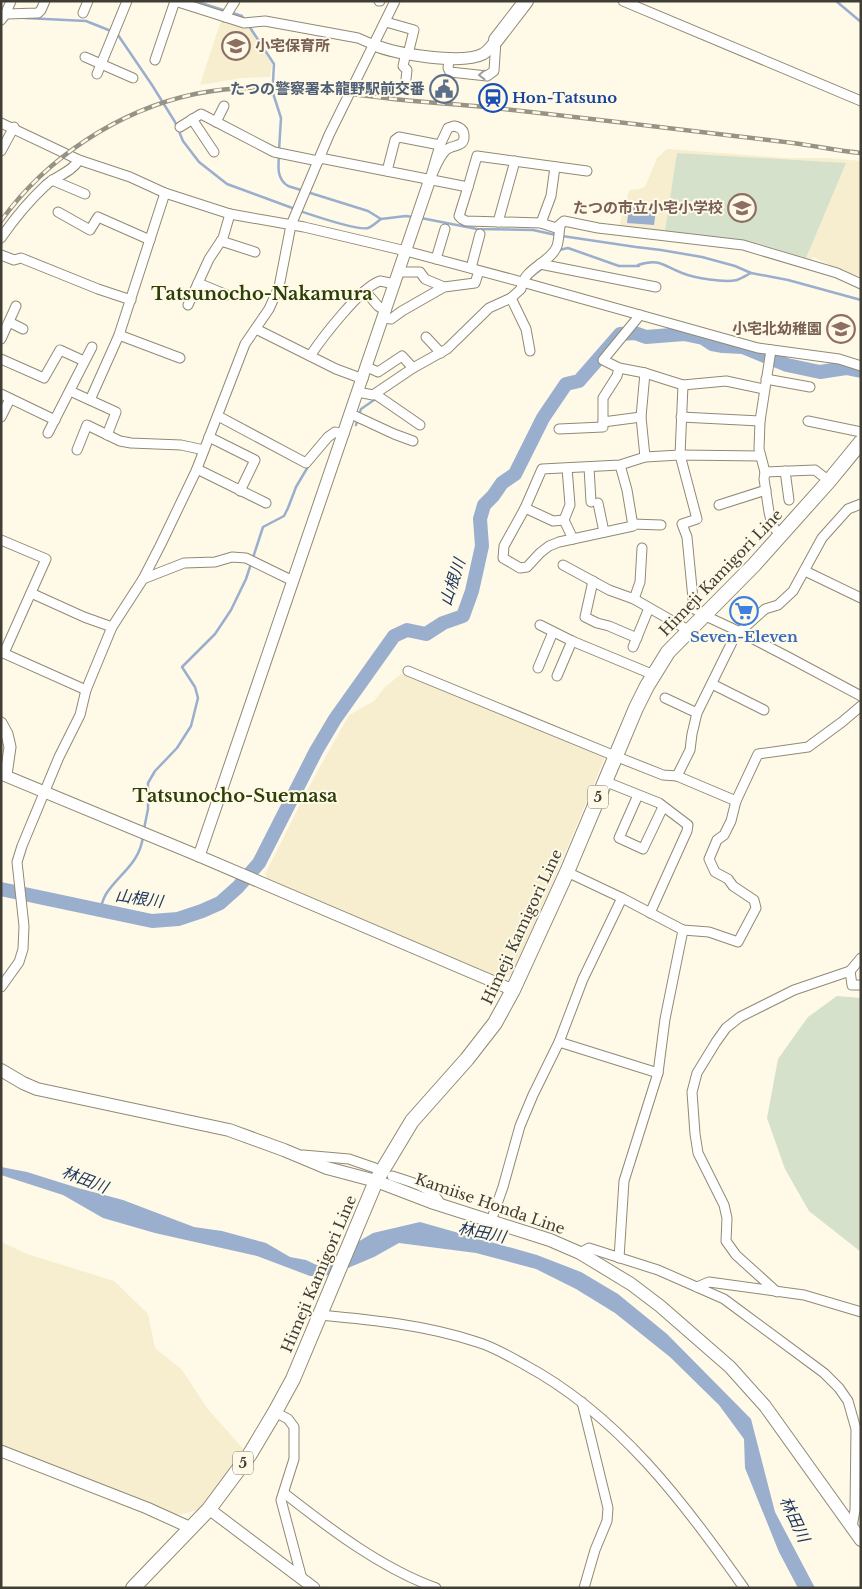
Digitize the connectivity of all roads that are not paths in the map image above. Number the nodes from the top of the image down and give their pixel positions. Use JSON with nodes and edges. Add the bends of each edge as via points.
{"nodes":[{"id":1,"x":11,"y":1,"type":"edge"},
{"id":2,"x":45,"y":1,"type":"edge"},
{"id":3,"x":88,"y":1,"type":"edge"},
{"id":4,"x":127,"y":1,"type":"edge"},
{"id":5,"x":175,"y":1,"type":"edge"},
{"id":6,"x":235,"y":1,"type":"edge"},
{"id":7,"x":395,"y":1,"type":"edge"},
{"id":8,"x":526,"y":1,"type":"edge"},
{"id":9,"x":623,"y":1,"type":"edge"},
{"id":10,"x":83,"y":13,"type":"dead end"},
{"id":11,"x":4,"y":17,"type":"edge"},
{"id":12,"x":225,"y":17,"type":"junction"},
{"id":13,"x":386,"y":22,"type":"junction"},
{"id":14,"x":496,"y":40,"type":"junction"},
{"id":15,"x":374,"y":45,"type":"junction"},
{"id":16,"x":407,"y":54,"type":"junction"},
{"id":17,"x":480,"y":56,"type":"junction"},
{"id":18,"x":85,"y":57,"type":"dead end"},
{"id":19,"x":155,"y":60,"type":"dead end"},
{"id":20,"x":449,"y":60,"type":"junction"},
{"id":21,"x":101,"y":64,"type":"junction"},
{"id":22,"x":495,"y":64,"type":"junction"},
{"id":23,"x":97,"y":74,"type":"dead end"},
{"id":24,"x":132,"y":78,"type":"dead end"},
{"id":25,"x":406,"y":79,"type":"dead end"},
{"id":26,"x":861,"y":101,"type":"edge"},
{"id":27,"x":224,"y":106,"type":"dead end"},
{"id":28,"x":192,"y":119,"type":"junction"},
{"id":29,"x":1,"y":122,"type":"edge"},
{"id":30,"x":216,"y":122,"type":"junction"},
{"id":31,"x":180,"y":126,"type":"dead end"},
{"id":32,"x":14,"y":127,"type":"junction"},
{"id":33,"x":440,"y":145,"type":"junction"},
{"id":34,"x":1,"y":151,"type":"edge"},
{"id":35,"x":214,"y":152,"type":"dead end"},
{"id":36,"x":79,"y":160,"type":"junction"},
{"id":37,"x":319,"y":160,"type":"junction"},
{"id":38,"x":515,"y":161,"type":"junction"},
{"id":39,"x":555,"y":166,"type":"junction"},
{"id":40,"x":387,"y":171,"type":"junction"},
{"id":41,"x":587,"y":171,"type":"dead end"},
{"id":42,"x":430,"y":179,"type":"junction"},
{"id":43,"x":52,"y":180,"type":"junction"},
{"id":44,"x":468,"y":187,"type":"junction"},
{"id":45,"x":165,"y":193,"type":"junction"},
{"id":46,"x":85,"y":194,"type":"dead end"},
{"id":47,"x":58,"y":212,"type":"dead end"},
{"id":48,"x":230,"y":214,"type":"junction"},
{"id":49,"x":498,"y":222,"type":"junction"},
{"id":50,"x":541,"y":223,"type":"junction"},
{"id":51,"x":291,"y":225,"type":"junction"},
{"id":52,"x":560,"y":226,"type":"junction"},
{"id":53,"x":445,"y":229,"type":"dead end"},
{"id":54,"x":480,"y":234,"type":"dead end"},
{"id":55,"x":1,"y":238,"type":"edge"},
{"id":56,"x":150,"y":240,"type":"junction"},
{"id":57,"x":221,"y":241,"type":"junction"},
{"id":58,"x":406,"y":251,"type":"junction"},
{"id":59,"x":255,"y":252,"type":"dead end"},
{"id":60,"x":1,"y":256,"type":"edge"},
{"id":61,"x":436,"y":259,"type":"junction"},
{"id":62,"x":540,"y":264,"type":"junction"},
{"id":63,"x":475,"y":270,"type":"junction"},
{"id":64,"x":399,"y":272,"type":"junction"},
{"id":65,"x":522,"y":282,"type":"junction"},
{"id":66,"x":198,"y":283,"type":"junction"},
{"id":67,"x":395,"y":284,"type":"junction"},
{"id":68,"x":861,"y":284,"type":"edge"},
{"id":69,"x":444,"y":287,"type":"junction"},
{"id":70,"x":656,"y":287,"type":"dead end"},
{"id":71,"x":365,"y":291,"type":"junction"},
{"id":72,"x":227,"y":295,"type":"dead end"},
{"id":73,"x":511,"y":298,"type":"junction"},
{"id":74,"x":131,"y":300,"type":"junction"},
{"id":75,"x":188,"y":305,"type":"dead end"},
{"id":76,"x":16,"y":306,"type":"dead end"},
{"id":77,"x":385,"y":314,"type":"junction"},
{"id":78,"x":640,"y":315,"type":"junction"},
{"id":79,"x":9,"y":322,"type":"junction"},
{"id":80,"x":23,"y":329,"type":"dead end"},
{"id":81,"x":256,"y":329,"type":"junction"},
{"id":82,"x":119,"y":335,"type":"junction"},
{"id":83,"x":426,"y":337,"type":"dead end"},
{"id":84,"x":1,"y":339,"type":"edge"},
{"id":85,"x":92,"y":347,"type":"dead end"},
{"id":86,"x":771,"y":350,"type":"junction"},
{"id":87,"x":530,"y":351,"type":"dead end"},
{"id":88,"x":441,"y":353,"type":"junction"},
{"id":89,"x":310,"y":356,"type":"junction"},
{"id":90,"x":180,"y":358,"type":"dead end"},
{"id":91,"x":1,"y":359,"type":"edge"},
{"id":92,"x":84,"y":361,"type":"junction"},
{"id":93,"x":861,"y":366,"type":"edge"},
{"id":94,"x":413,"y":368,"type":"junction"},
{"id":95,"x":619,"y":368,"type":"junction"},
{"id":96,"x":365,"y":373,"type":"junction"},
{"id":97,"x":645,"y":373,"type":"junction"},
{"id":98,"x":766,"y":379,"type":"junction"},
{"id":99,"x":683,"y":385,"type":"junction"},
{"id":100,"x":810,"y":387,"type":"dead end"},
{"id":101,"x":764,"y":389,"type":"junction"},
{"id":102,"x":70,"y":391,"type":"junction"},
{"id":103,"x":358,"y":392,"type":"junction"},
{"id":104,"x":374,"y":394,"type":"junction"},
{"id":105,"x":6,"y":397,"type":"edge"},
{"id":106,"x":90,"y":400,"type":"junction"},
{"id":107,"x":351,"y":414,"type":"junction"},
{"id":108,"x":218,"y":416,"type":"junction"},
{"id":109,"x":1,"y":417,"type":"edge"},
{"id":110,"x":641,"y":418,"type":"junction"},
{"id":111,"x":681,"y":418,"type":"junction"},
{"id":112,"x":55,"y":420,"type":"junction"},
{"id":113,"x":760,"y":421,"type":"junction"},
{"id":114,"x":808,"y":421,"type":"dead end"},
{"id":115,"x":603,"y":422,"type":"junction"},
{"id":116,"x":420,"y":425,"type":"dead end"},
{"id":117,"x":559,"y":429,"type":"dead end"},
{"id":118,"x":861,"y":432,"type":"edge"},
{"id":119,"x":48,"y":433,"type":"dead end"},
{"id":120,"x":344,"y":434,"type":"junction"},
{"id":121,"x":107,"y":435,"type":"junction"},
{"id":122,"x":209,"y":437,"type":"junction"},
{"id":123,"x":413,"y":441,"type":"dead end"},
{"id":124,"x":861,"y":442,"type":"edge"},
{"id":125,"x":77,"y":450,"type":"dead end"},
{"id":126,"x":204,"y":450,"type":"junction"},
{"id":127,"x":680,"y":455,"type":"junction"},
{"id":128,"x":760,"y":456,"type":"junction"},
{"id":129,"x":645,"y":457,"type":"junction"},
{"id":130,"x":620,"y":465,"type":"junction"},
{"id":131,"x":589,"y":467,"type":"junction"},
{"id":132,"x":567,"y":468,"type":"junction"},
{"id":133,"x":197,"y":469,"type":"junction"},
{"id":134,"x":786,"y":471,"type":"junction"},
{"id":135,"x":766,"y":472,"type":"junction"},
{"id":136,"x":829,"y":481,"type":"junction"},
{"id":137,"x":766,"y":490,"type":"junction"},
{"id":138,"x":240,"y":491,"type":"junction"},
{"id":139,"x":789,"y":500,"type":"dead end"},
{"id":140,"x":266,"y":503,"type":"dead end"},
{"id":141,"x":861,"y":504,"type":"edge"},
{"id":142,"x":719,"y":505,"type":"dead end"},
{"id":143,"x":524,"y":508,"type":"junction"},
{"id":144,"x":564,"y":520,"type":"junction"},
{"id":145,"x":632,"y":524,"type":"junction"},
{"id":146,"x":661,"y":525,"type":"dead end"},
{"id":147,"x":604,"y":532,"type":"junction"},
{"id":148,"x":780,"y":536,"type":"junction"},
{"id":149,"x":573,"y":539,"type":"junction"},
{"id":150,"x":1,"y":540,"type":"edge"},
{"id":151,"x":642,"y":548,"type":"dead end"},
{"id":152,"x":563,"y":565,"type":"dead end"},
{"id":153,"x":804,"y":571,"type":"junction"},
{"id":154,"x":143,"y":580,"type":"junction"},
{"id":155,"x":293,"y":581,"type":"junction"},
{"id":156,"x":593,"y":581,"type":"junction"},
{"id":157,"x":31,"y":593,"type":"junction"},
{"id":158,"x":861,"y":598,"type":"edge"},
{"id":159,"x":634,"y":599,"type":"junction"},
{"id":160,"x":649,"y":608,"type":"junction"},
{"id":161,"x":705,"y":614,"type":"junction"},
{"id":162,"x":540,"y":625,"type":"dead end"},
{"id":163,"x":112,"y":627,"type":"junction"},
{"id":164,"x":688,"y":630,"type":"junction"},
{"id":165,"x":553,"y":632,"type":"junction"},
{"id":166,"x":740,"y":632,"type":"junction"},
{"id":167,"x":637,"y":638,"type":"junction"},
{"id":168,"x":572,"y":641,"type":"junction"},
{"id":169,"x":633,"y":647,"type":"dead end"},
{"id":170,"x":3,"y":653,"type":"edge"},
{"id":171,"x":538,"y":668,"type":"dead end"},
{"id":172,"x":408,"y":671,"type":"dead end"},
{"id":173,"x":654,"y":675,"type":"junction"},
{"id":174,"x":557,"y":676,"type":"dead end"},
{"id":175,"x":712,"y":684,"type":"junction"},
{"id":176,"x":86,"y":690,"type":"junction"},
{"id":177,"x":861,"y":696,"type":"edge"},
{"id":178,"x":665,"y":698,"type":"dead end"},
{"id":179,"x":861,"y":706,"type":"edge"},
{"id":180,"x":764,"y":710,"type":"dead end"},
{"id":181,"x":697,"y":713,"type":"junction"},
{"id":182,"x":1,"y":723,"type":"edge"},
{"id":183,"x":615,"y":756,"type":"junction"},
{"id":184,"x":3,"y":774,"type":"edge"},
{"id":185,"x":677,"y":776,"type":"junction"},
{"id":186,"x":604,"y":781,"type":"junction"},
{"id":187,"x":46,"y":792,"type":"junction"},
{"id":188,"x":638,"y":795,"type":"junction"},
{"id":189,"x":736,"y":801,"type":"junction"},
{"id":190,"x":663,"y":807,"type":"junction"},
{"id":191,"x":198,"y":856,"type":"junction"},
{"id":192,"x":567,"y":872,"type":"junction"},
{"id":193,"x":622,"y":898,"type":"junction"},
{"id":194,"x":650,"y":913,"type":"junction"},
{"id":195,"x":683,"y":930,"type":"junction"},
{"id":196,"x":861,"y":958,"type":"edge"},
{"id":197,"x":850,"y":971,"type":"junction"},
{"id":198,"x":861,"y":985,"type":"edge"},
{"id":199,"x":1,"y":987,"type":"edge"},
{"id":200,"x":513,"y":990,"type":"junction"},
{"id":201,"x":559,"y":1042,"type":"junction"},
{"id":202,"x":1,"y":1070,"type":"edge"},
{"id":203,"x":658,"y":1073,"type":"junction"},
{"id":204,"x":376,"y":1174,"type":"junction"},
{"id":205,"x":392,"y":1176,"type":"dead end"},
{"id":206,"x":441,"y":1205,"type":"junction"},
{"id":207,"x":491,"y":1221,"type":"junction"},
{"id":208,"x":580,"y":1253,"type":"junction"},
{"id":209,"x":619,"y":1258,"type":"junction"},
{"id":210,"x":697,"y":1287,"type":"junction"},
{"id":211,"x":777,"y":1292,"type":"junction"},
{"id":212,"x":861,"y":1312,"type":"edge"},
{"id":213,"x":320,"y":1315,"type":"junction"},
{"id":214,"x":582,"y":1402,"type":"junction"},
{"id":215,"x":275,"y":1412,"type":"junction"},
{"id":216,"x":858,"y":1431,"type":"edge"},
{"id":217,"x":1,"y":1451,"type":"edge"},
{"id":218,"x":284,"y":1492,"type":"junction"},
{"id":219,"x":209,"y":1509,"type":"junction"},
{"id":220,"x":852,"y":1527,"type":"junction"},
{"id":221,"x":191,"y":1528,"type":"junction"},
{"id":222,"x":861,"y":1540,"type":"edge"},
{"id":223,"x":302,"y":1579,"type":"junction"},
{"id":224,"x":133,"y":1588,"type":"edge"},
{"id":225,"x":314,"y":1588,"type":"edge"},
{"id":226,"x":436,"y":1588,"type":"edge"},
{"id":227,"x":584,"y":1588,"type":"edge"},
{"id":228,"x":744,"y":1588,"type":"edge"}],
"edges":[{"from":1,"to":11,"type":"street"},
{"from":2,"to":11,"type":"street","via":[[38,13]]},
{"from":3,"to":10,"type":"street"},
{"from":4,"to":21,"type":"street"},
{"from":5,"to":12,"type":"street"},
{"from":5,"to":19,"type":"street"},
{"from":6,"to":12,"type":"street"},
{"from":7,"to":13,"type":"street"},
{"from":8,"to":14,"type":"main road"},
{"from":9,"to":26,"type":"street"},
{"from":12,"to":15,"type":"street","via":[[244,23],[265,21],[358,38]]},
{"from":13,"to":15,"type":"street"},
{"from":13,"to":16,"type":"street","via":[[414,30]]},
{"from":14,"to":17,"type":"street"},
{"from":14,"to":22,"type":"street"},
{"from":15,"to":16,"type":"street"},
{"from":15,"to":37,"type":"street"},
{"from":16,"to":20,"type":"street"},
{"from":16,"to":25,"type":"street","via":[[403,66],[407,70]]},
{"from":17,"to":20,"type":"street"},
{"from":17,"to":22,"type":"street"},
{"from":18,"to":21,"type":"street"},
{"from":22,"to":20,"type":"street","one_way":true,"via":[[494,71],[487,76],[450,72]]},
{"from":21,"to":23,"type":"street"},
{"from":21,"to":24,"type":"street"},
{"from":27,"to":30,"type":"street"},
{"from":28,"to":30,"type":"street","via":[[201,114]]},
{"from":28,"to":31,"type":"street"},
{"from":28,"to":35,"type":"street"},
{"from":29,"to":32,"type":"street"},
{"from":30,"to":37,"type":"street","via":[[274,152]]},
{"from":32,"to":34,"type":"street"},
{"from":32,"to":36,"type":"street"},
{"from":33,"to":40,"type":"street","via":[[399,137],[395,140]]},
{"from":33,"to":42,"type":"street"},
{"from":33,"to":42,"type":"street","via":[[448,128],[454,126],[463,131],[463,142],[444,151]]},
{"from":36,"to":43,"type":"street","via":[[74,167]]},
{"from":36,"to":45,"type":"street"},
{"from":37,"to":40,"type":"street"},
{"from":37,"to":51,"type":"street"},
{"from":38,"to":39,"type":"street"},
{"from":38,"to":44,"type":"street","via":[[477,156]]},
{"from":38,"to":49,"type":"street"},
{"from":39,"to":41,"type":"street"},
{"from":39,"to":50,"type":"street"},
{"from":40,"to":42,"type":"street"},
{"from":42,"to":44,"type":"street"},
{"from":42,"to":58,"type":"street"},
{"from":43,"to":46,"type":"street"},
{"from":43,"to":55,"type":"street"},
{"from":44,"to":49,"type":"street","via":[[459,216],[466,221]]},
{"from":45,"to":48,"type":"street"},
{"from":45,"to":56,"type":"street"},
{"from":47,"to":56,"type":"street","via":[[90,230],[98,217]]},
{"from":48,"to":51,"type":"street"},
{"from":48,"to":57,"type":"street"},
{"from":49,"to":50,"type":"street"},
{"from":50,"to":52,"type":"street","via":[[556,228]]},
{"from":51,"to":58,"type":"street"},
{"from":51,"to":81,"type":"street","via":[[279,287]]},
{"from":52,"to":62,"type":"street","via":[[557,246]]},
{"from":52,"to":68,"type":"street","via":[[564,221],[744,245],[837,273]]},
{"from":53,"to":61,"type":"street"},
{"from":54,"to":63,"type":"street"},
{"from":56,"to":74,"type":"street"},
{"from":57,"to":59,"type":"street"},
{"from":57,"to":66,"type":"street"},
{"from":58,"to":61,"type":"street"},
{"from":58,"to":64,"type":"street"},
{"from":60,"to":74,"type":"street","via":[[14,260],[21,258]]},
{"from":61,"to":63,"type":"street"},
{"from":62,"to":65,"type":"street"},
{"from":62,"to":70,"type":"street"},
{"from":63,"to":65,"type":"street"},
{"from":63,"to":69,"type":"street","via":[[475,283]]},
{"from":64,"to":67,"type":"street"},
{"from":64,"to":69,"type":"street","via":[[420,272],[425,279]]},
{"from":65,"to":73,"type":"street","via":[[521,289]]},
{"from":65,"to":78,"type":"street"},
{"from":66,"to":72,"type":"street"},
{"from":66,"to":75,"type":"street"},
{"from":67,"to":71,"type":"street","via":[[380,281]]},
{"from":67,"to":77,"type":"street"},
{"from":69,"to":77,"type":"street","via":[[391,320]]},
{"from":71,"to":77,"type":"street"},
{"from":71,"to":89,"type":"street"},
{"from":73,"to":87,"type":"street","via":[[526,329]]},
{"from":73,"to":88,"type":"street","via":[[489,308]]},
{"from":74,"to":82,"type":"street"},
{"from":76,"to":79,"type":"street"},
{"from":77,"to":96,"type":"street"},
{"from":78,"to":86,"type":"street"},
{"from":78,"to":95,"type":"street","via":[[602,360]]},
{"from":79,"to":80,"type":"street"},
{"from":79,"to":84,"type":"street"},
{"from":81,"to":89,"type":"street"},
{"from":81,"to":108,"type":"street","via":[[245,344]]},
{"from":82,"to":90,"type":"street"},
{"from":82,"to":106,"type":"street"},
{"from":83,"to":88,"type":"street"},
{"from":85,"to":92,"type":"street"},
{"from":86,"to":93,"type":"street","via":[[839,359]]},
{"from":86,"to":98,"type":"street"},
{"from":88,"to":94,"type":"street"},
{"from":89,"to":96,"type":"street","via":[[336,369]]},
{"from":91,"to":92,"type":"street","via":[[44,378],[60,350]]},
{"from":92,"to":102,"type":"street"},
{"from":94,"to":96,"type":"street","via":[[402,356],[378,372]]},
{"from":94,"to":104,"type":"street"},
{"from":95,"to":97,"type":"street"},
{"from":95,"to":115,"type":"street","via":[[602,398]]},
{"from":96,"to":103,"type":"street"},
{"from":97,"to":99,"type":"street"},
{"from":97,"to":110,"type":"street"},
{"from":98,"to":100,"type":"street"},
{"from":98,"to":101,"type":"street"},
{"from":99,"to":101,"type":"street","via":[[726,382]]},
{"from":99,"to":111,"type":"street"},
{"from":101,"to":113,"type":"street"},
{"from":102,"to":106,"type":"street"},
{"from":102,"to":112,"type":"street"},
{"from":103,"to":104,"type":"street"},
{"from":103,"to":107,"type":"street"},
{"from":104,"to":116,"type":"street"},
{"from":105,"to":109,"type":"street"},
{"from":105,"to":112,"type":"street"},
{"from":106,"to":121,"type":"street","via":[[116,412]]},
{"from":107,"to":120,"type":"street"},
{"from":107,"to":123,"type":"street"},
{"from":108,"to":120,"type":"street","via":[[306,463],[328,437],[336,432]]},
{"from":108,"to":122,"type":"street"},
{"from":110,"to":115,"type":"street"},
{"from":110,"to":129,"type":"street"},
{"from":111,"to":113,"type":"street"},
{"from":111,"to":127,"type":"street"},
{"from":112,"to":119,"type":"street"},
{"from":113,"to":128,"type":"street"},
{"from":114,"to":118,"type":"street"},
{"from":115,"to":117,"type":"street","via":[[602,427]]},
{"from":120,"to":155,"type":"street"},
{"from":121,"to":125,"type":"street","via":[[87,425]]},
{"from":121,"to":126,"type":"street","via":[[131,443],[181,445]]},
{"from":122,"to":126,"type":"street"},
{"from":122,"to":138,"type":"street","via":[[255,460]]},
{"from":124,"to":136,"type":"main road","name":"Himeji Kamigori Line","number":"5"},
{"from":126,"to":133,"type":"street"},
{"from":127,"to":128,"type":"street"},
{"from":127,"to":129,"type":"street"},
{"from":127,"to":161,"type":"street","via":[[696,519],[682,524],[687,537],[694,609]]},
{"from":128,"to":135,"type":"street"},
{"from":129,"to":130,"type":"street"},
{"from":130,"to":131,"type":"street"},
{"from":130,"to":145,"type":"street"},
{"from":131,"to":132,"type":"street"},
{"from":131,"to":147,"type":"street"},
{"from":132,"to":143,"type":"street","via":[[542,469]]},
{"from":132,"to":144,"type":"street","via":[[570,505]]},
{"from":133,"to":138,"type":"street"},
{"from":133,"to":154,"type":"street"},
{"from":134,"to":135,"type":"street"},
{"from":134,"to":136,"type":"street","via":[[815,470]]},
{"from":134,"to":139,"type":"street"},
{"from":135,"to":137,"type":"street"},
{"from":136,"to":148,"type":"main road","name":"Himeji Kamigori Line","number":"5"},
{"from":137,"to":142,"type":"street"},
{"from":137,"to":148,"type":"street","via":[[772,525]]},
{"from":138,"to":140,"type":"street"},
{"from":141,"to":153,"type":"street","via":[[848,509],[822,538]]},
{"from":143,"to":144,"type":"street","via":[[554,521]]},
{"from":143,"to":149,"type":"street","via":[[504,546],[502,558],[520,568],[527,567],[549,546]]},
{"from":144,"to":149,"type":"street"},
{"from":145,"to":146,"type":"street"},
{"from":145,"to":147,"type":"street"},
{"from":147,"to":149,"type":"street"},
{"from":148,"to":161,"type":"main road","name":"Himeji Kamigori Line","number":"5"},
{"from":150,"to":157,"type":"street","via":[[46,559]]},
{"from":151,"to":159,"type":"street","via":[[640,582]]},
{"from":152,"to":156,"type":"street"},
{"from":153,"to":158,"type":"street"},
{"from":153,"to":166,"type":"street","via":[[793,591],[778,605],[765,609]]},
{"from":154,"to":155,"type":"street","via":[[184,562],[215,562],[232,556],[246,558]]},
{"from":154,"to":163,"type":"street"},
{"from":155,"to":191,"type":"street"},
{"from":156,"to":159,"type":"street"},
{"from":156,"to":167,"type":"street","via":[[585,617]]},
{"from":157,"to":163,"type":"street"},
{"from":157,"to":170,"type":"street"},
{"from":159,"to":160,"type":"street"},
{"from":160,"to":164,"type":"street"},
{"from":160,"to":167,"type":"street"},
{"from":161,"to":164,"type":"main road","name":"Himeji Kamigori Line","number":"5"},
{"from":161,"to":166,"type":"street"},
{"from":162,"to":165,"type":"street"},
{"from":163,"to":176,"type":"street"},
{"from":164,"to":173,"type":"main road","name":"Himeji Kamigori Line","number":"5","via":[[668,652]]},
{"from":165,"to":168,"type":"street"},
{"from":165,"to":171,"type":"street"},
{"from":166,"to":175,"type":"street","via":[[735,636]]},
{"from":166,"to":177,"type":"street"},
{"from":167,"to":169,"type":"street"},
{"from":168,"to":173,"type":"street"},
{"from":168,"to":174,"type":"street"},
{"from":170,"to":176,"type":"street"},
{"from":172,"to":183,"type":"street"},
{"from":173,"to":183,"type":"main road","name":"Himeji Kamigori Line","number":"5"},
{"from":175,"to":180,"type":"street"},
{"from":175,"to":181,"type":"street"},
{"from":176,"to":187,"type":"street","via":[[80,715]]},
{"from":178,"to":181,"type":"street"},
{"from":179,"to":189,"type":"street","via":[[808,747],[758,754]]},
{"from":181,"to":185,"type":"street","via":[[690,750]]},
{"from":182,"to":184,"type":"street","via":[[10,747]]},
{"from":183,"to":185,"type":"street","via":[[663,775]]},
{"from":183,"to":186,"type":"main road","name":"Himeji Kamigori Line","number":"5"},
{"from":184,"to":187,"type":"street"},
{"from":185,"to":189,"type":"street"},
{"from":186,"to":188,"type":"street"},
{"from":186,"to":192,"type":"main road","name":"Himeji Kamigori Line","number":"5"},
{"from":187,"to":191,"type":"street"},
{"from":187,"to":199,"type":"street","via":[[17,862],[24,926],[23,949],[19,962]]},
{"from":188,"to":190,"type":"street"},
{"from":188,"to":190,"type":"street","via":[[620,838],[643,849]]},
{"from":189,"to":195,"type":"street","via":[[731,821],[724,835],[717,840],[709,859],[714,872],[754,900],[756,908],[738,942],[709,932]]},
{"from":190,"to":194,"type":"street","via":[[688,825]]},
{"from":191,"to":200,"type":"street"},
{"from":192,"to":193,"type":"street"},
{"from":192,"to":200,"type":"main road","name":"Himeji Kamigori Line","number":"5"},
{"from":193,"to":194,"type":"street"},
{"from":193,"to":201,"type":"street","via":[[583,979]]},
{"from":194,"to":195,"type":"street"},
{"from":195,"to":203,"type":"street"},
{"from":196,"to":197,"type":"street"},
{"from":197,"to":198,"type":"street","via":[[852,985]]},
{"from":197,"to":211,"type":"street","via":[[794,990],[740,1017],[716,1042],[697,1073],[692,1092],[698,1153],[724,1205],[726,1241],[736,1255]]},
{"from":200,"to":204,"type":"main road","name":"Himeji Kamigori Line","number":"5","via":[[495,1023],[412,1121]]},
{"from":201,"to":203,"type":"street"},
{"from":201,"to":207,"type":"street","via":[[520,1126]]},
{"from":202,"to":204,"type":"main road","name":"Kamiise Honda Line","via":[[37,1089],[229,1130],[327,1168]]},
{"from":203,"to":209,"type":"street","via":[[624,1181]]},
{"from":204,"to":206,"type":"main road","name":"Kamiise Honda Line"},
{"from":204,"to":213,"type":"main road","name":"Himeji Kamigori Line","number":"5","via":[[369,1199]]},
{"from":205,"to":206,"type":"street","via":[[430,1191]]},
{"from":206,"to":207,"type":"main road","name":"Kamiise Honda Line"},
{"from":207,"to":208,"type":"main road","name":"Kamiise Honda Line"},
{"from":208,"to":209,"type":"street","via":[[589,1248]]},
{"from":208,"to":220,"type":"main road","name":"Kamiise Honda Line","via":[[660,1306],[730,1367],[765,1406]]},
{"from":209,"to":210,"type":"street"},
{"from":210,"to":211,"type":"street","via":[[709,1282]]},
{"from":210,"to":216,"type":"street","via":[[724,1299],[824,1373],[848,1401]]},
{"from":211,"to":212,"type":"street","via":[[804,1295]]},
{"from":213,"to":214,"type":"street","via":[[420,1327],[477,1342],[549,1378]]},
{"from":213,"to":215,"type":"main road","name":"Himeji Kamigori Line","number":"5"},
{"from":214,"to":227,"type":"street","via":[[608,1508]]},
{"from":214,"to":228,"type":"street","via":[[608,1424],[666,1486]]},
{"from":215,"to":218,"type":"street","via":[[288,1419],[294,1427],[294,1458]]},
{"from":215,"to":219,"type":"main road","name":"Himeji Kamigori Line","number":"5","via":[[250,1454]]},
{"from":216,"to":220,"type":"street"},
{"from":217,"to":221,"type":"street"},
{"from":218,"to":223,"type":"street","via":[[281,1500]]},
{"from":218,"to":226,"type":"street","via":[[330,1529],[417,1581]]},
{"from":219,"to":221,"type":"main road","name":"Himeji Kamigori Line","number":"5"},
{"from":219,"to":223,"type":"street"},
{"from":220,"to":222,"type":"main road","name":"Kamiise Honda Line"},
{"from":221,"to":224,"type":"main road","name":"Himeji Kamigori Line","number":"5"},
{"from":223,"to":225,"type":"street"}]}
